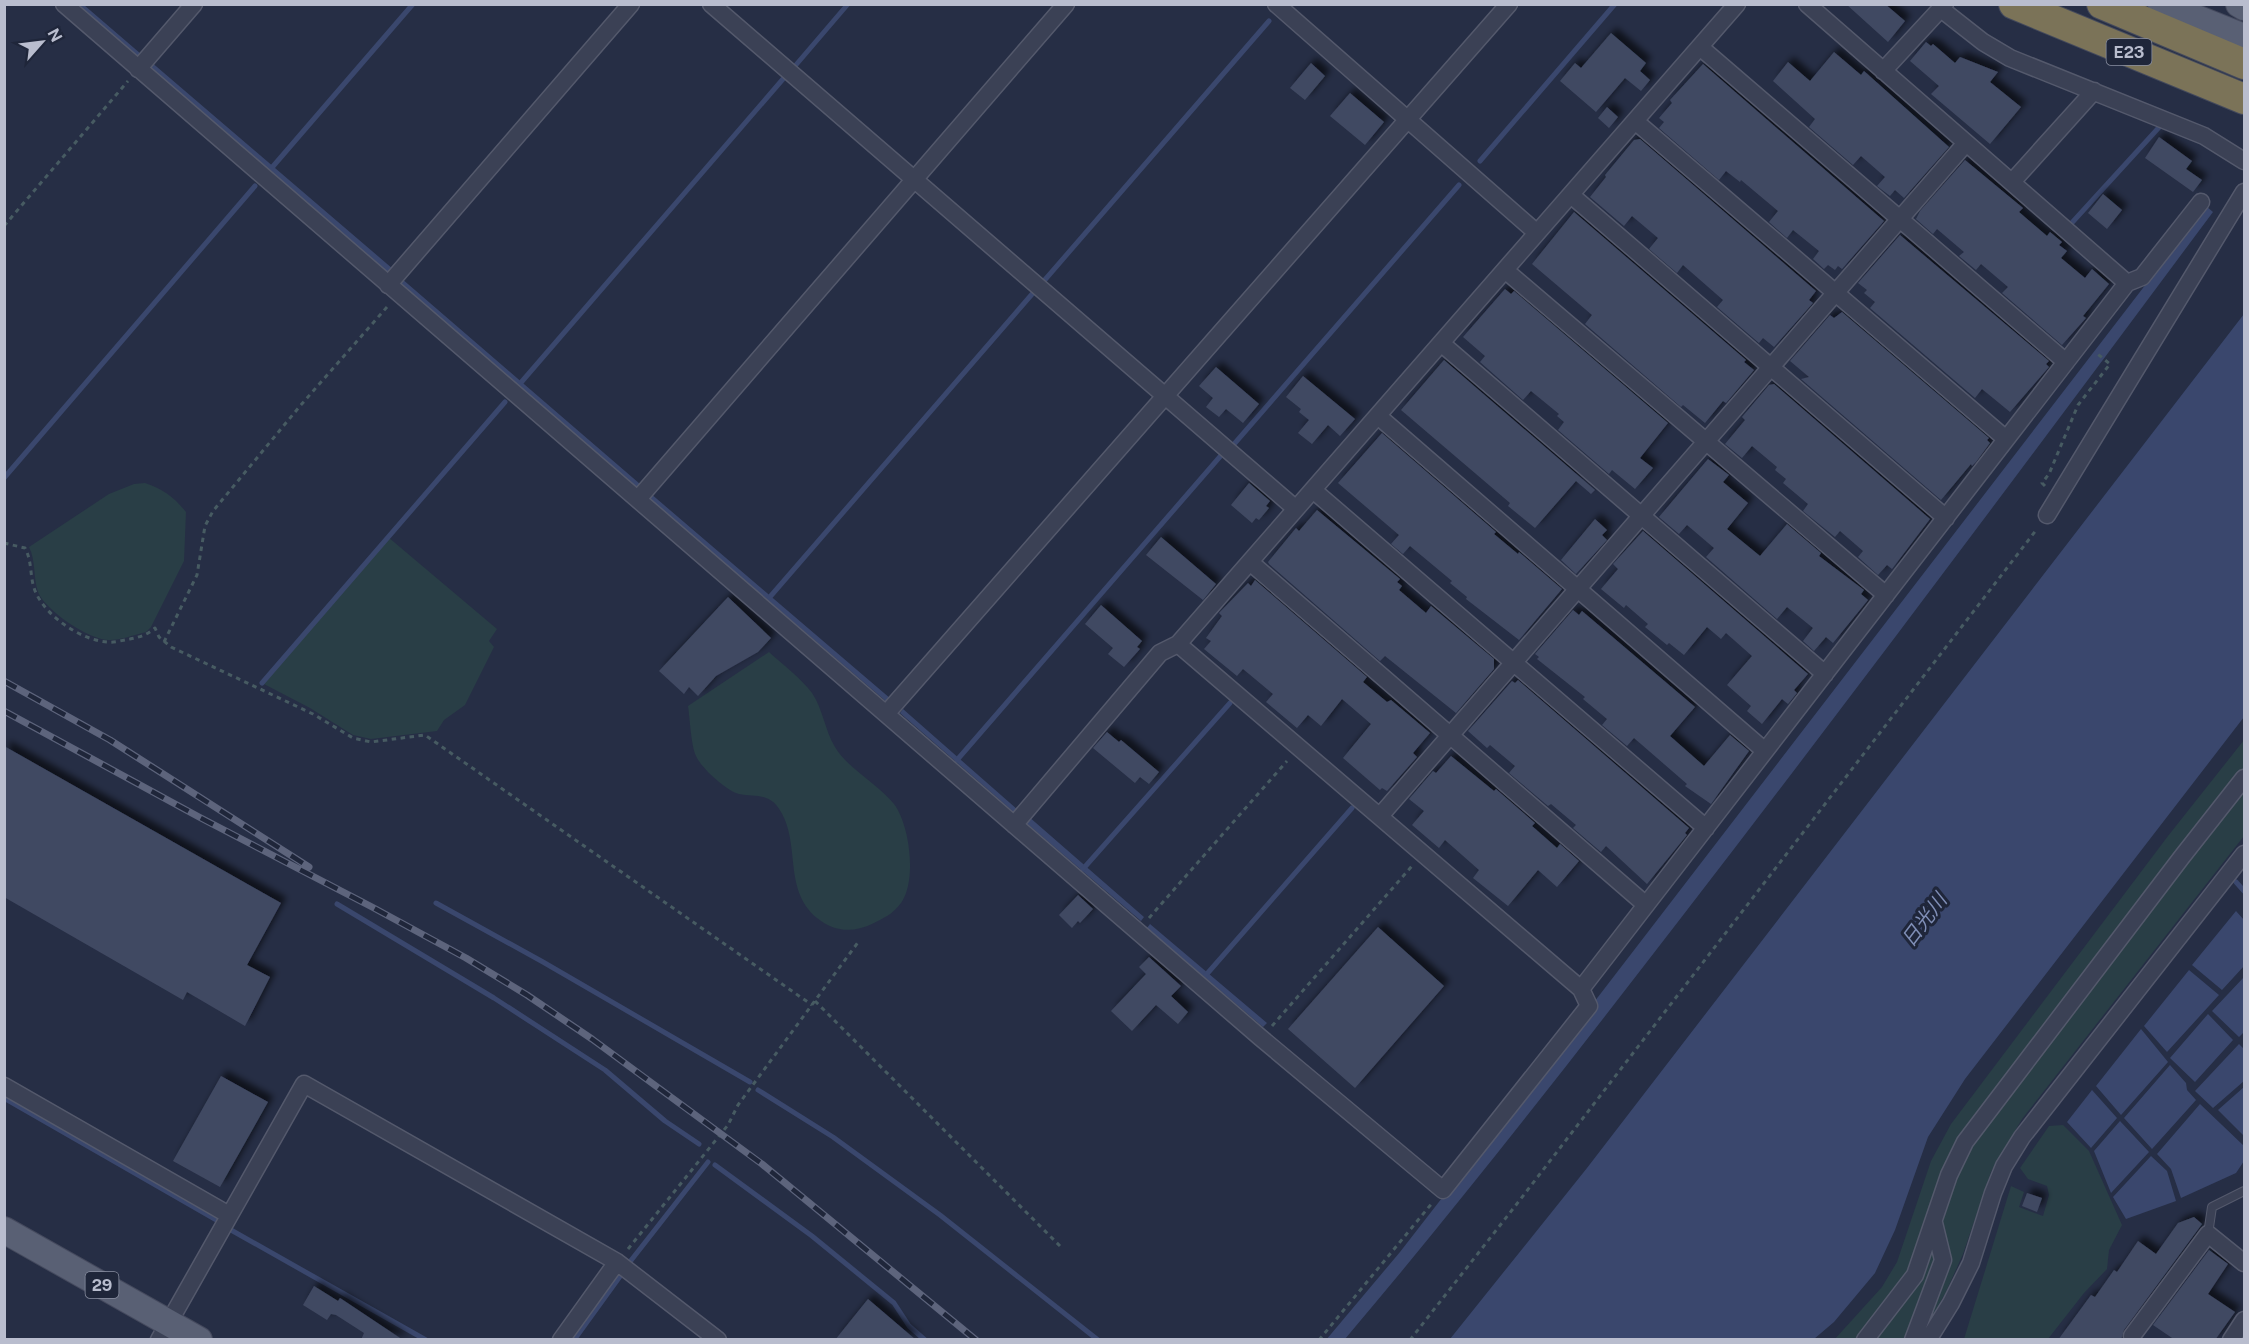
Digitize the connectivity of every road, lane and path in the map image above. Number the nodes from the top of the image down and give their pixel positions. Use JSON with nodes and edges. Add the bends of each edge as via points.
{"nodes":[{"id":1,"x":64,"y":4,"type":"edge"},
{"id":2,"x":194,"y":4,"type":"edge"},
{"id":3,"x":631,"y":4,"type":"edge"},
{"id":4,"x":711,"y":4,"type":"edge"},
{"id":5,"x":1066,"y":4,"type":"edge"},
{"id":6,"x":1276,"y":4,"type":"edge"},
{"id":7,"x":1509,"y":4,"type":"edge"},
{"id":8,"x":1737,"y":4,"type":"edge"},
{"id":9,"x":1807,"y":4,"type":"edge"},
{"id":10,"x":2014,"y":4,"type":"edge"},
{"id":11,"x":2102,"y":4,"type":"edge"},
{"id":12,"x":2161,"y":4,"type":"edge"},
{"id":13,"x":2239,"y":4,"type":"edge"},
{"id":14,"x":1943,"y":7,"type":"edge"},
{"id":15,"x":2244,"y":7,"type":"edge"},
{"id":16,"x":2244,"y":37,"type":"edge"},
{"id":17,"x":1700,"y":47,"type":"junction"},
{"id":18,"x":2244,"y":64,"type":"edge"},
{"id":19,"x":138,"y":69,"type":"junction"},
{"id":20,"x":1883,"y":70,"type":"junction"},
{"id":21,"x":2094,"y":91,"type":"junction"},
{"id":22,"x":2244,"y":99,"type":"edge"},
{"id":23,"x":1409,"y":119,"type":"junction"},
{"id":24,"x":1635,"y":121,"type":"junction"},
{"id":25,"x":1966,"y":143,"type":"junction"},
{"id":26,"x":2244,"y":161,"type":"edge"},
{"id":27,"x":913,"y":180,"type":"junction"},
{"id":28,"x":2012,"y":182,"type":"junction"},
{"id":29,"x":2244,"y":192,"type":"edge"},
{"id":30,"x":1571,"y":195,"type":"junction"},
{"id":31,"x":2201,"y":202,"type":"dead end"},
{"id":32,"x":1900,"y":219,"type":"junction"},
{"id":33,"x":4,"y":226,"type":"edge"},
{"id":34,"x":1538,"y":233,"type":"junction"},
{"id":35,"x":1505,"y":270,"type":"junction"},
{"id":36,"x":2127,"y":283,"type":"junction"},
{"id":37,"x":394,"y":289,"type":"junction"},
{"id":38,"x":1836,"y":293,"type":"junction"},
{"id":39,"x":1441,"y":343,"type":"junction"},
{"id":40,"x":2086,"y":344,"type":"junction"},
{"id":41,"x":2066,"y":362,"type":"junction"},
{"id":42,"x":1771,"y":367,"type":"junction"},
{"id":43,"x":1166,"y":396,"type":"junction"},
{"id":44,"x":1378,"y":416,"type":"junction"},
{"id":45,"x":2006,"y":439,"type":"junction"},
{"id":46,"x":1706,"y":442,"type":"junction"},
{"id":47,"x":1313,"y":490,"type":"junction"},
{"id":48,"x":638,"y":499,"type":"junction"},
{"id":49,"x":2057,"y":499,"type":"junction"},
{"id":50,"x":1296,"y":509,"type":"junction"},
{"id":51,"x":2047,"y":515,"type":"joint"},
{"id":52,"x":1642,"y":516,"type":"junction"},
{"id":53,"x":1946,"y":518,"type":"junction"},
{"id":54,"x":4,"y":543,"type":"edge"},
{"id":55,"x":1250,"y":562,"type":"junction"},
{"id":56,"x":1578,"y":589,"type":"junction"},
{"id":57,"x":1886,"y":595,"type":"junction"},
{"id":58,"x":164,"y":642,"type":"junction"},
{"id":59,"x":1178,"y":644,"type":"junction"},
{"id":60,"x":1513,"y":663,"type":"junction"},
{"id":61,"x":1825,"y":674,"type":"junction"},
{"id":62,"x":886,"y":714,"type":"junction"},
{"id":63,"x":1450,"y":735,"type":"junction"},
{"id":64,"x":1299,"y":748,"type":"junction"},
{"id":65,"x":1766,"y":751,"type":"junction"},
{"id":66,"x":2244,"y":778,"type":"edge"},
{"id":67,"x":1380,"y":816,"type":"junction"},
{"id":68,"x":1014,"y":825,"type":"junction"},
{"id":69,"x":1706,"y":828,"type":"junction"},
{"id":70,"x":1423,"y":853,"type":"junction"},
{"id":71,"x":2244,"y":854,"type":"edge"},
{"id":72,"x":1646,"y":905,"type":"junction"},
{"id":73,"x":1138,"y":931,"type":"junction"},
{"id":74,"x":859,"y":941,"type":"dead end"},
{"id":75,"x":1581,"y":989,"type":"junction"},
{"id":76,"x":815,"y":1001,"type":"junction"},
{"id":77,"x":812,"y":1005,"type":"junction"},
{"id":78,"x":1261,"y":1038,"type":"junction"},
{"id":79,"x":4,"y":1086,"type":"edge"},
{"id":80,"x":1443,"y":1190,"type":"junction"},
{"id":81,"x":2244,"y":1191,"type":"edge"},
{"id":82,"x":229,"y":1215,"type":"junction"},
{"id":83,"x":1934,"y":1223,"type":"junction"},
{"id":84,"x":4,"y":1230,"type":"edge"},
{"id":85,"x":2208,"y":1234,"type":"junction"},
{"id":86,"x":1060,"y":1246,"type":"dead end"},
{"id":87,"x":617,"y":1262,"type":"junction"},
{"id":88,"x":2244,"y":1263,"type":"edge"},
{"id":89,"x":2244,"y":1320,"type":"edge"},
{"id":90,"x":164,"y":1331,"type":"edge"},
{"id":91,"x":2133,"y":1338,"type":"edge"},
{"id":92,"x":199,"y":1340,"type":"edge"},
{"id":93,"x":561,"y":1340,"type":"edge"},
{"id":94,"x":718,"y":1340,"type":"edge"},
{"id":95,"x":1319,"y":1340,"type":"edge"},
{"id":96,"x":1410,"y":1340,"type":"edge"},
{"id":97,"x":1865,"y":1340,"type":"edge"},
{"id":98,"x":1913,"y":1340,"type":"edge"},
{"id":99,"x":1928,"y":1340,"type":"edge"},
{"id":100,"x":2231,"y":1340,"type":"edge"}],
"edges":[{"from":1,"to":19,"type":"street"},
{"from":2,"to":19,"type":"street"},
{"from":3,"to":37,"type":"street"},
{"from":4,"to":27,"type":"street"},
{"from":5,"to":27,"type":"street"},
{"from":6,"to":23,"type":"street"},
{"from":7,"to":23,"type":"street"},
{"from":8,"to":17,"type":"street"},
{"from":9,"to":20,"type":"street"},
{"from":10,"to":22,"type":"highway","number":"E23"},
{"from":11,"to":18,"type":"highway","number":"E23"},
{"from":12,"to":16,"type":"main road"},
{"from":13,"to":15,"type":"main road"},
{"from":14,"to":20,"type":"street"},
{"from":14,"to":21,"type":"street","via":[[1983,42],[2010,58]]},
{"from":17,"to":24,"type":"street"},
{"from":17,"to":32,"type":"street"},
{"from":19,"to":33,"type":"path"},
{"from":19,"to":37,"type":"street"},
{"from":20,"to":25,"type":"street"},
{"from":21,"to":26,"type":"street","via":[[2204,136]]},
{"from":21,"to":28,"type":"street"},
{"from":23,"to":34,"type":"street"},
{"from":23,"to":43,"type":"street"},
{"from":24,"to":30,"type":"street"},
{"from":24,"to":38,"type":"street"},
{"from":25,"to":28,"type":"street"},
{"from":25,"to":32,"type":"street"},
{"from":27,"to":43,"type":"street"},
{"from":27,"to":48,"type":"street"},
{"from":28,"to":36,"type":"street"},
{"from":29,"to":49,"type":"street"},
{"from":30,"to":34,"type":"street"},
{"from":30,"to":42,"type":"street"},
{"from":31,"to":36,"type":"street","via":[[2142,277]]},
{"from":32,"to":38,"type":"street"},
{"from":32,"to":41,"type":"street"},
{"from":34,"to":35,"type":"street"},
{"from":35,"to":39,"type":"street"},
{"from":35,"to":46,"type":"street"},
{"from":36,"to":40,"type":"street"},
{"from":37,"to":48,"type":"street"},
{"from":37,"to":58,"type":"path","via":[[213,511],[205,526],[197,575]]},
{"from":38,"to":42,"type":"street"},
{"from":38,"to":45,"type":"street"},
{"from":39,"to":44,"type":"street"},
{"from":39,"to":52,"type":"street"},
{"from":40,"to":41,"type":"street"},
{"from":40,"to":49,"type":"path","via":[[2110,364],[2078,405],[2042,483]]},
{"from":41,"to":45,"type":"street"},
{"from":42,"to":46,"type":"street"},
{"from":42,"to":53,"type":"street"},
{"from":43,"to":50,"type":"street"},
{"from":43,"to":62,"type":"street"},
{"from":44,"to":47,"type":"street"},
{"from":44,"to":56,"type":"street"},
{"from":45,"to":53,"type":"street"},
{"from":46,"to":52,"type":"street"},
{"from":46,"to":57,"type":"street"},
{"from":47,"to":50,"type":"street"},
{"from":47,"to":60,"type":"street"},
{"from":48,"to":62,"type":"street"},
{"from":49,"to":51,"type":"street"},
{"from":50,"to":55,"type":"street"},
{"from":51,"to":96,"type":"path"},
{"from":52,"to":56,"type":"street"},
{"from":52,"to":61,"type":"street"},
{"from":53,"to":57,"type":"street"},
{"from":54,"to":58,"type":"path","via":[[25,548],[37,595],[70,628],[109,643],[148,634],[155,628]]},
{"from":55,"to":59,"type":"street"},
{"from":55,"to":63,"type":"street"},
{"from":56,"to":60,"type":"street"},
{"from":56,"to":65,"type":"street"},
{"from":57,"to":61,"type":"street"},
{"from":58,"to":77,"type":"path","via":[[313,714],[353,738],[371,742],[424,735]]},
{"from":59,"to":64,"type":"street"},
{"from":59,"to":68,"type":"street","via":[[1160,654]]},
{"from":60,"to":63,"type":"street"},
{"from":60,"to":69,"type":"street"},
{"from":61,"to":65,"type":"street"},
{"from":62,"to":68,"type":"street"},
{"from":63,"to":67,"type":"street"},
{"from":63,"to":72,"type":"street"},
{"from":64,"to":67,"type":"street"},
{"from":64,"to":73,"type":"path"},
{"from":65,"to":69,"type":"street"},
{"from":66,"to":83,"type":"street","via":[[1965,1142],[1949,1175]]},
{"from":67,"to":70,"type":"street"},
{"from":68,"to":73,"type":"street"},
{"from":69,"to":72,"type":"street"},
{"from":70,"to":75,"type":"street"},
{"from":70,"to":78,"type":"path"},
{"from":71,"to":99,"type":"street","via":[[2022,1137],[1993,1193],[1971,1263]]},
{"from":72,"to":75,"type":"street"},
{"from":73,"to":78,"type":"street"},
{"from":74,"to":76,"type":"path"},
{"from":75,"to":80,"type":"street","via":[[1589,1006]]},
{"from":76,"to":77,"type":"path"},
{"from":76,"to":86,"type":"path"},
{"from":77,"to":87,"type":"path","via":[[706,1154]]},
{"from":78,"to":80,"type":"street"},
{"from":79,"to":82,"type":"street"},
{"from":80,"to":95,"type":"path"},
{"from":81,"to":85,"type":"lane","via":[[2212,1207]]},
{"from":82,"to":87,"type":"street","via":[[304,1084]]},
{"from":82,"to":90,"type":"street"},
{"from":83,"to":97,"type":"street","via":[[1915,1275]]},
{"from":83,"to":98,"type":"street","via":[[1943,1260]]},
{"from":84,"to":90,"type":"main road","number":"29"},
{"from":85,"to":88,"type":"street"},
{"from":85,"to":91,"type":"street"},
{"from":87,"to":93,"type":"street"},
{"from":87,"to":94,"type":"street"},
{"from":89,"to":100,"type":"street"},
{"from":90,"to":92,"type":"main road","number":"29"}]}
